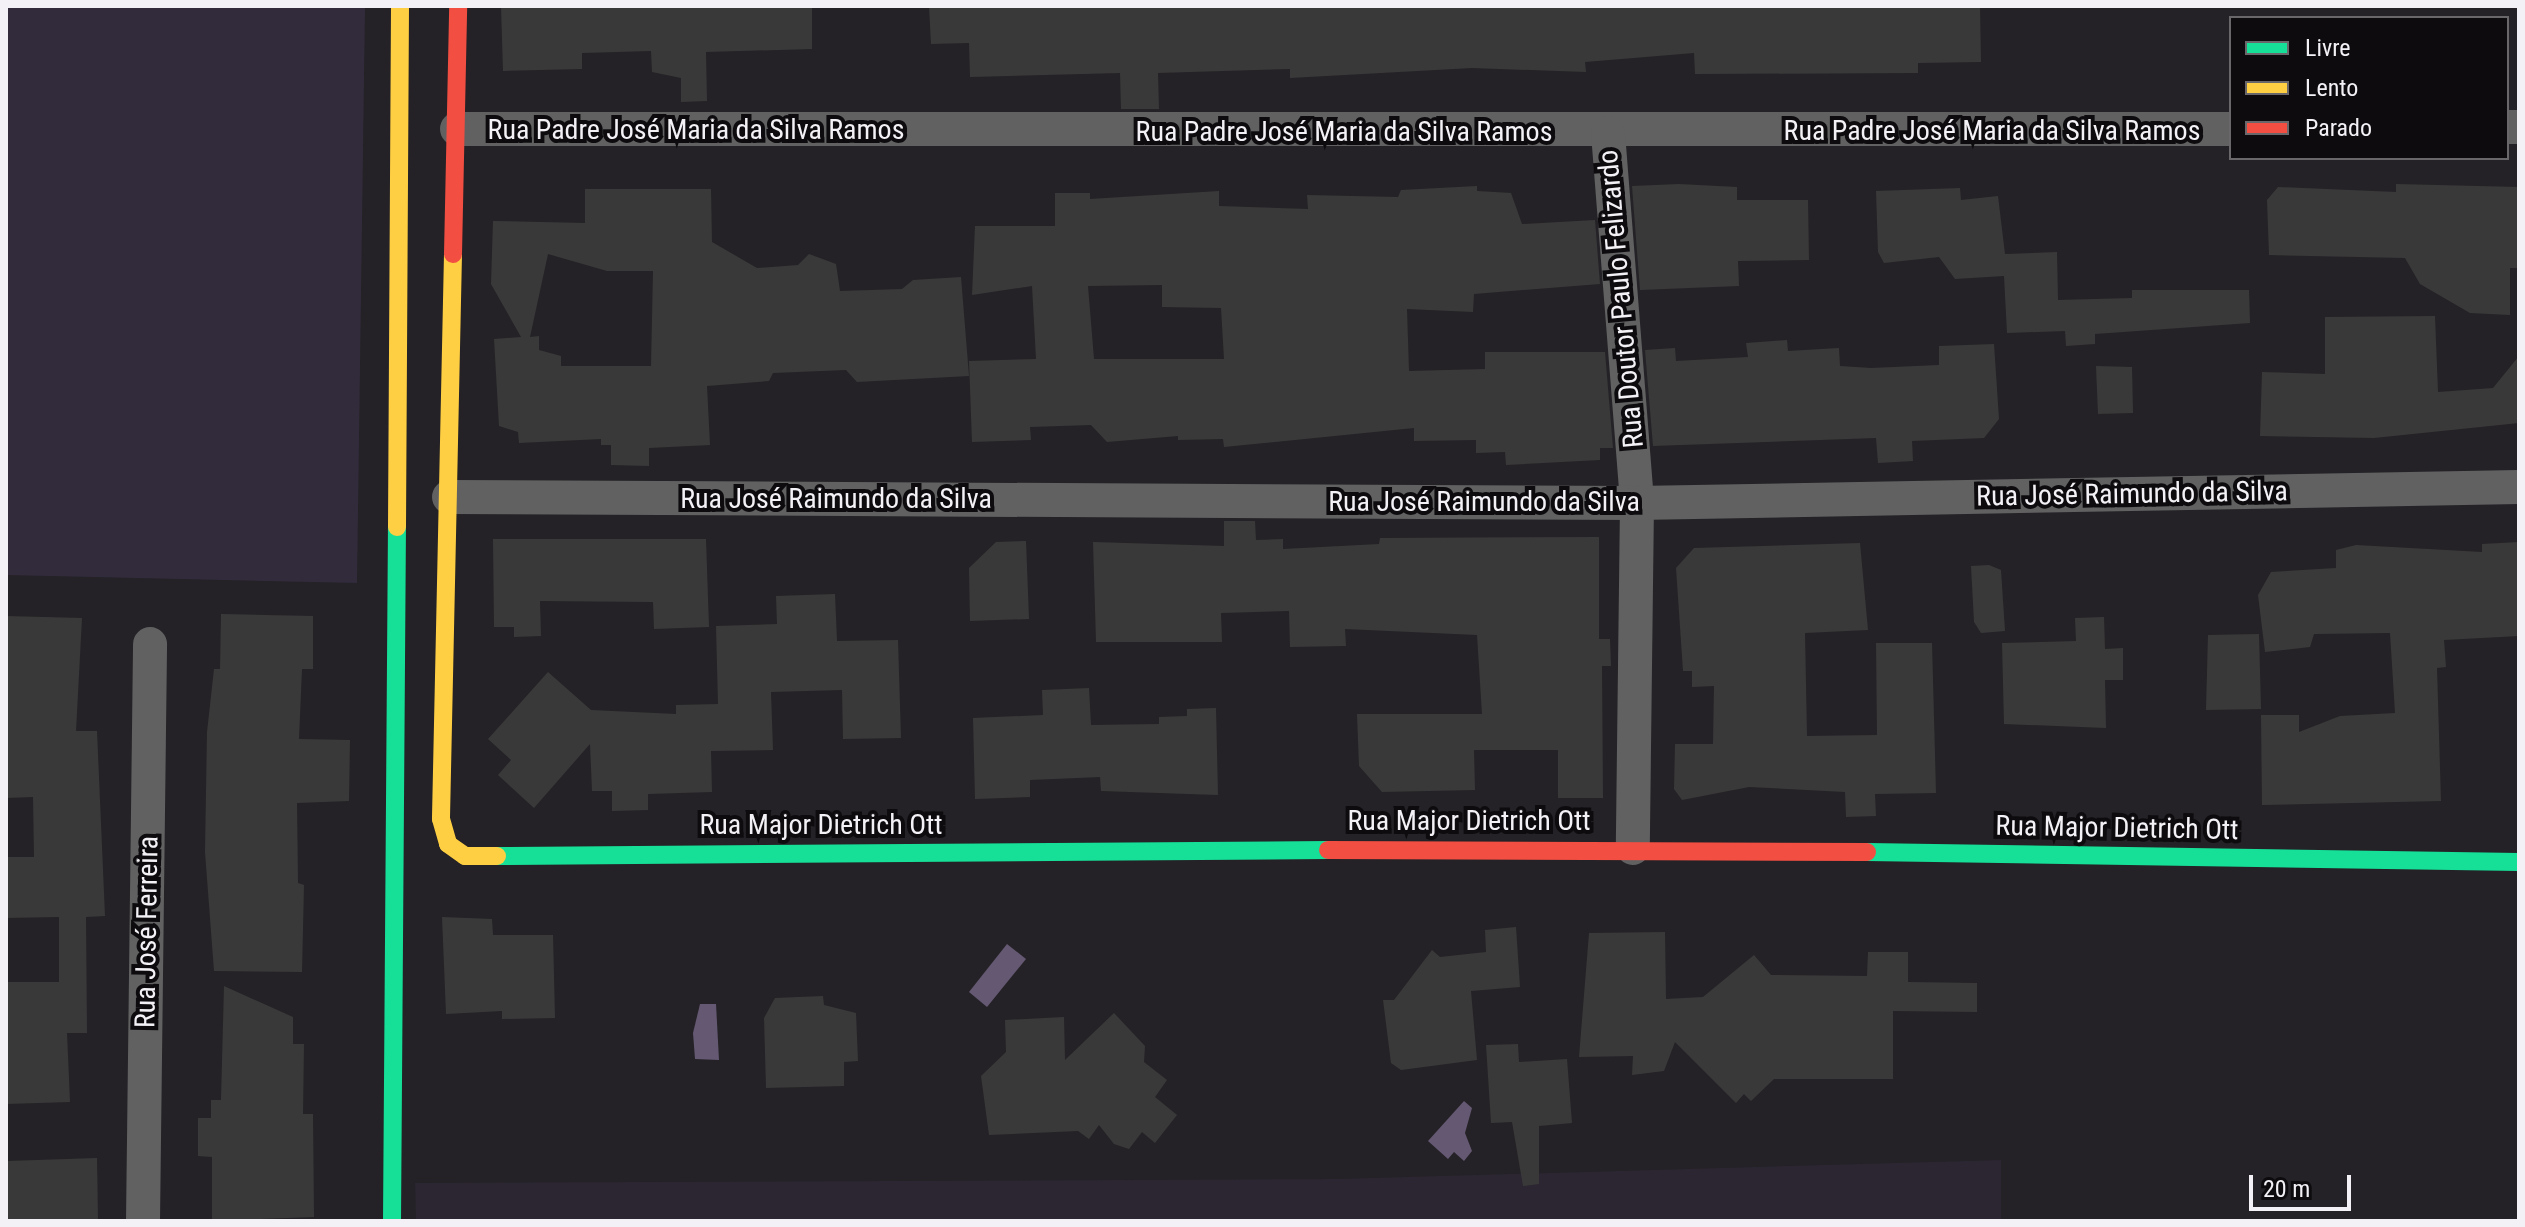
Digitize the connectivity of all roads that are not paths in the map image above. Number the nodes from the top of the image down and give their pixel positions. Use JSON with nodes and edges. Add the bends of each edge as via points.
{"nodes":[{"id":1,"x":400,"y":6,"type":"edge"},
{"id":2,"x":458,"y":6,"type":"edge"},
{"id":3,"x":457,"y":129,"type":"junction"},
{"id":4,"x":2229,"y":129,"type":"edge"},
{"id":5,"x":1608,"y":133,"type":"junction"},
{"id":6,"x":2517,"y":486,"type":"edge"},
{"id":7,"x":449,"y":497,"type":"junction"},
{"id":8,"x":1637,"y":503,"type":"junction"},
{"id":9,"x":150,"y":644,"type":"dead end"},
{"id":10,"x":1633,"y":848,"type":"junction"},
{"id":11,"x":2519,"y":862,"type":"edge"},
{"id":12,"x":143,"y":1221,"type":"edge"},
{"id":13,"x":392,"y":1221,"type":"edge"}],
"edges":[{"from":1,"to":13,"type":"street"},
{"from":2,"to":3,"type":"street"},
{"from":3,"to":5,"type":"street","name":"Rua Padre José Maria da Silva Ramos"},
{"from":3,"to":7,"type":"street"},
{"from":4,"to":5,"type":"street","name":"Rua Padre José Maria da Silva Ramos"},
{"from":5,"to":8,"type":"street","name":"Rua Doutor Paulo Felizardo"},
{"from":6,"to":8,"type":"street","name":"Rua José Raimundo da Silva"},
{"from":7,"to":8,"type":"street","name":"Rua José Raimundo da Silva"},
{"from":7,"to":10,"type":"street","name":"Rua Major Dietrich Ott","via":[[441,819],[448,844],[465,856]]},
{"from":8,"to":10,"type":"street","name":"Rua Doutor Paulo Felizardo"},
{"from":9,"to":12,"type":"street","name":"Rua José Ferreira"},
{"from":10,"to":11,"type":"street","name":"Rua Major Dietrich Ott"}]}
